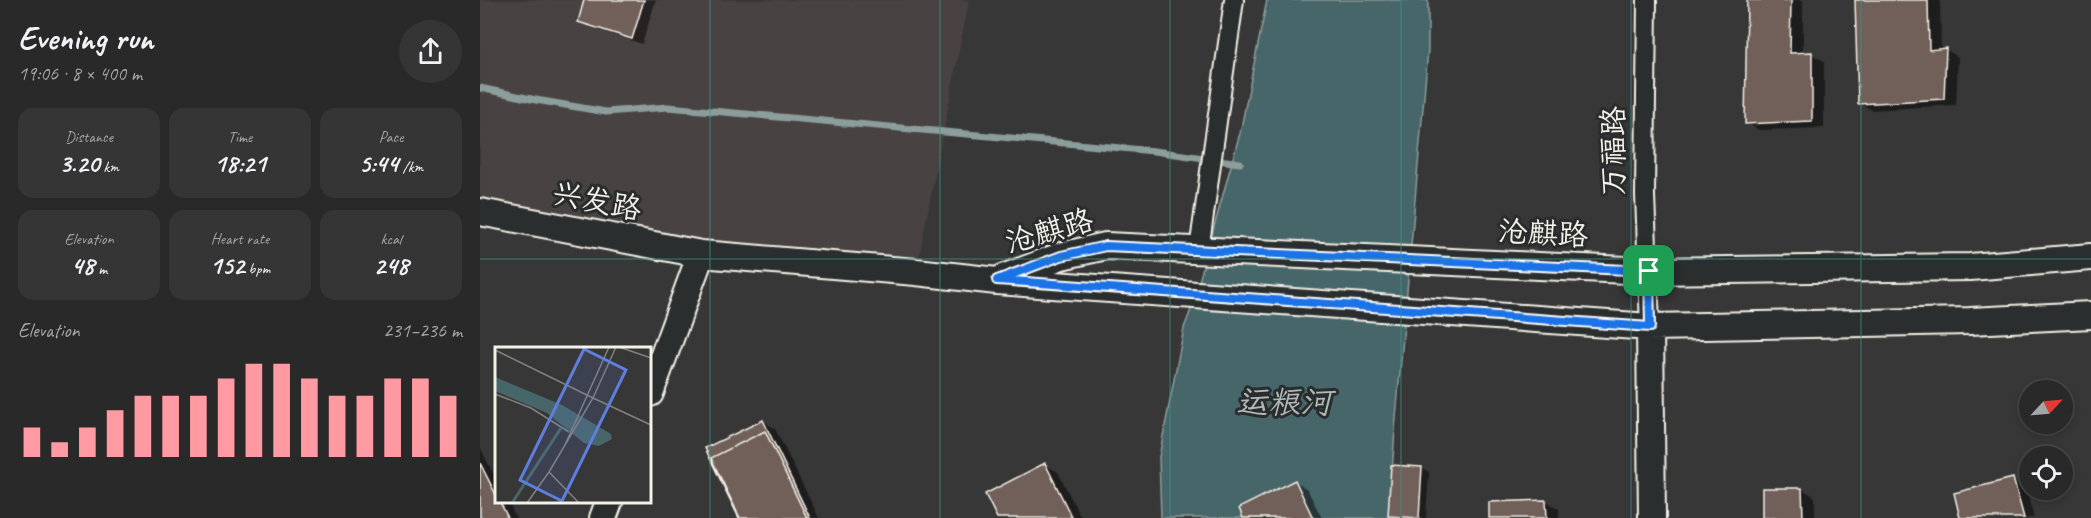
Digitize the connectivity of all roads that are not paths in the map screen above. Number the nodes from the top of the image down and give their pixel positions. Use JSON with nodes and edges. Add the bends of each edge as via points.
{"nodes":[{"id":1,"x":1234,"y":0,"type":"edge"},
{"id":2,"x":1647,"y":0,"type":"edge"},
{"id":3,"x":480,"y":212,"type":"edge"},
{"id":4,"x":1199,"y":250,"type":"junction"},
{"id":5,"x":701,"y":254,"type":"junction"},
{"id":6,"x":2091,"y":257,"type":"edge"},
{"id":7,"x":1649,"y":271,"type":"junction"},
{"id":8,"x":997,"y":280,"type":"junction"},
{"id":9,"x":2091,"y":315,"type":"edge"},
{"id":10,"x":1650,"y":327,"type":"junction"},
{"id":11,"x":651,"y":390,"type":"edge"},
{"id":12,"x":608,"y":503,"type":"edge"},
{"id":13,"x":603,"y":518,"type":"edge"},
{"id":14,"x":1652,"y":518,"type":"edge"}],
"edges":[{"from":1,"to":4,"type":"street"},
{"from":2,"to":7,"type":"street","name":"万福路","via":[[1645,195]]},
{"from":3,"to":5,"type":"main road","name":"兴发路"},
{"from":4,"to":7,"type":"main road","name":"沧麒路"},
{"from":4,"to":8,"type":"main road","name":"沧麒路","via":[[1106,246],[1061,256]]},
{"from":5,"to":8,"type":"main road","name":"沧麒路"},
{"from":5,"to":11,"type":"main road"},
{"from":6,"to":7,"type":"main road","name":"沧麒路","via":[[1970,267]]},
{"from":7,"to":10,"type":"street","name":"万福路"},
{"from":8,"to":10,"type":"main road","name":"沧麒路"},
{"from":9,"to":10,"type":"main road","name":"沧麒路"},
{"from":10,"to":14,"type":"main road","name":"万福路"},
{"from":12,"to":13,"type":"main road"}]}
